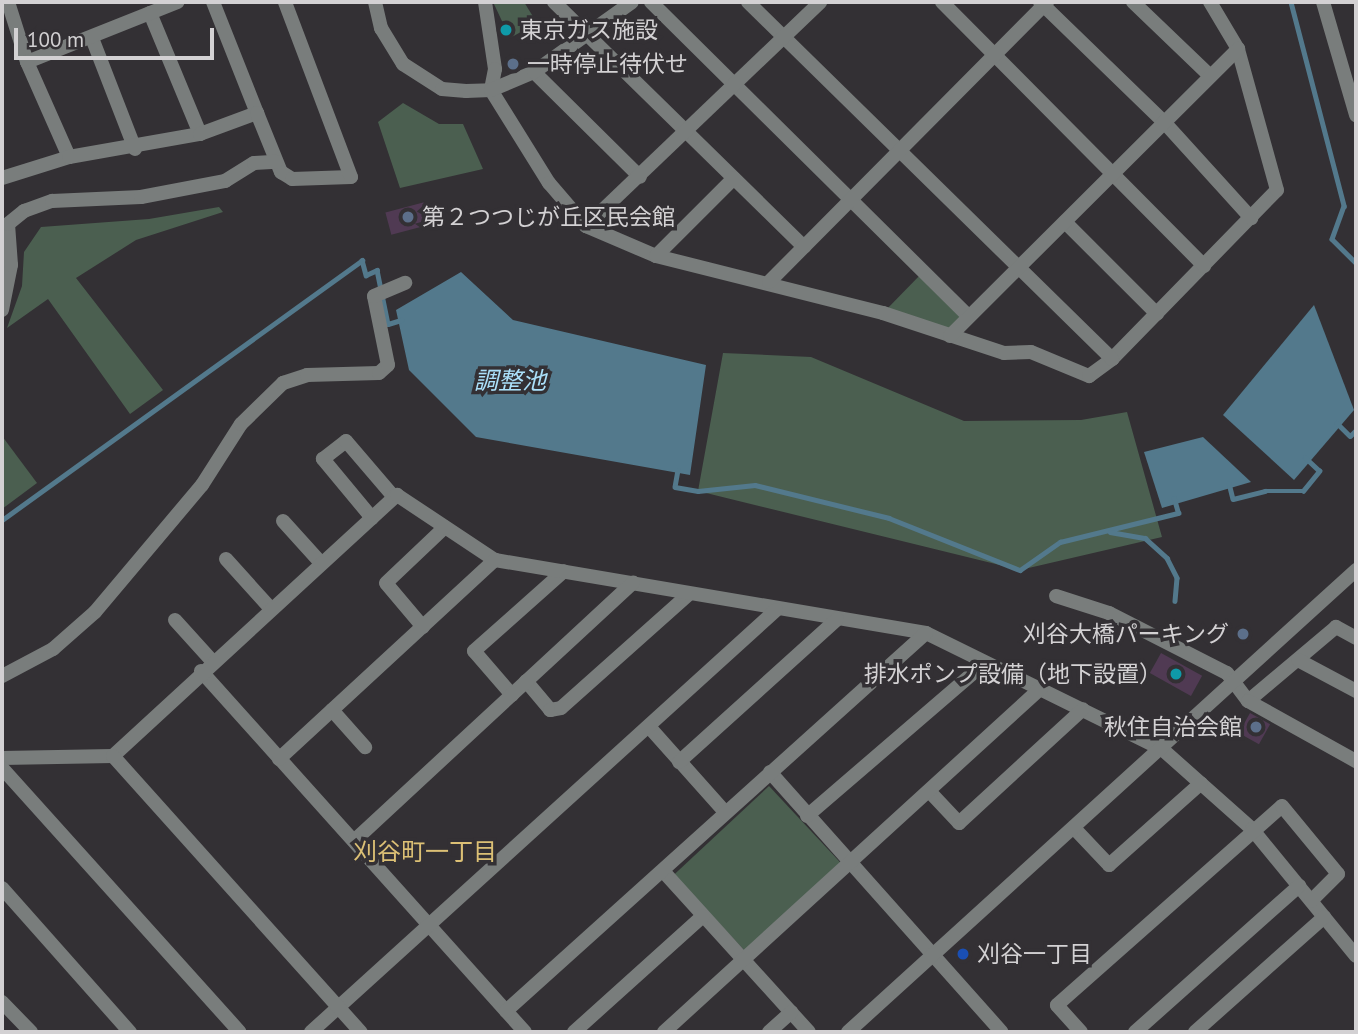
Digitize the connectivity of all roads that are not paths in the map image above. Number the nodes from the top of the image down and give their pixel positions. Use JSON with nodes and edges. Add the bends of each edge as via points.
{"nodes":[{"id":1,"x":8,"y":2,"type":"edge"},
{"id":2,"x":178,"y":2,"type":"edge"},
{"id":3,"x":213,"y":2,"type":"edge"},
{"id":4,"x":285,"y":2,"type":"edge"},
{"id":5,"x":375,"y":2,"type":"edge"},
{"id":6,"x":485,"y":2,"type":"edge"},
{"id":7,"x":554,"y":2,"type":"edge"},
{"id":8,"x":632,"y":2,"type":"edge"},
{"id":9,"x":651,"y":2,"type":"edge"},
{"id":10,"x":748,"y":2,"type":"edge"},
{"id":11,"x":820,"y":2,"type":"edge"},
{"id":12,"x":942,"y":2,"type":"edge"},
{"id":13,"x":1133,"y":2,"type":"edge"},
{"id":14,"x":1210,"y":2,"type":"edge"},
{"id":15,"x":1323,"y":2,"type":"edge"},
{"id":16,"x":1043,"y":3,"type":"edge"},
{"id":17,"x":150,"y":13,"type":"junction"},
{"id":18,"x":589,"y":35,"type":"junction"},
{"id":19,"x":92,"y":38,"type":"junction"},
{"id":20,"x":785,"y":38,"type":"junction"},
{"id":21,"x":1238,"y":49,"type":"junction"},
{"id":22,"x":996,"y":54,"type":"junction"},
{"id":23,"x":27,"y":62,"type":"junction"},
{"id":24,"x":534,"y":72,"type":"junction"},
{"id":25,"x":1209,"y":75,"type":"junction"},
{"id":26,"x":736,"y":84,"type":"junction"},
{"id":27,"x":491,"y":90,"type":"junction"},
{"id":28,"x":257,"y":113,"type":"junction"},
{"id":29,"x":1356,"y":115,"type":"edge"},
{"id":30,"x":1164,"y":122,"type":"junction"},
{"id":31,"x":200,"y":134,"type":"junction"},
{"id":32,"x":686,"y":134,"type":"junction"},
{"id":33,"x":135,"y":149,"type":"junction"},
{"id":34,"x":899,"y":151,"type":"junction"},
{"id":35,"x":69,"y":157,"type":"junction"},
{"id":36,"x":276,"y":162,"type":"junction"},
{"id":37,"x":1113,"y":173,"type":"junction"},
{"id":38,"x":640,"y":177,"type":"junction"},
{"id":39,"x":2,"y":178,"type":"edge"},
{"id":40,"x":734,"y":178,"type":"junction"},
{"id":41,"x":853,"y":198,"type":"junction"},
{"id":42,"x":1251,"y":218,"type":"junction"},
{"id":43,"x":1065,"y":222,"type":"junction"},
{"id":44,"x":586,"y":226,"type":"junction"},
{"id":45,"x":804,"y":247,"type":"junction"},
{"id":46,"x":656,"y":256,"type":"junction"},
{"id":47,"x":1204,"y":265,"type":"junction"},
{"id":48,"x":1016,"y":267,"type":"junction"},
{"id":49,"x":769,"y":282,"type":"junction"},
{"id":50,"x":405,"y":283,"type":"dead end"},
{"id":51,"x":2,"y":310,"type":"edge"},
{"id":52,"x":1157,"y":314,"type":"junction"},
{"id":53,"x":968,"y":316,"type":"junction"},
{"id":54,"x":950,"y":336,"type":"junction"},
{"id":55,"x":1112,"y":359,"type":"junction"},
{"id":56,"x":394,"y":498,"type":"junction"},
{"id":57,"x":372,"y":518,"type":"junction"},
{"id":58,"x":283,"y":521,"type":"dead end"},
{"id":59,"x":445,"y":527,"type":"junction"},
{"id":60,"x":226,"y":559,"type":"dead end"},
{"id":61,"x":495,"y":560,"type":"junction"},
{"id":62,"x":321,"y":563,"type":"junction"},
{"id":63,"x":1356,"y":570,"type":"edge"},
{"id":64,"x":564,"y":571,"type":"junction"},
{"id":65,"x":633,"y":583,"type":"junction"},
{"id":66,"x":690,"y":594,"type":"junction"},
{"id":67,"x":1056,"y":596,"type":"dead end"},
{"id":68,"x":271,"y":608,"type":"junction"},
{"id":69,"x":776,"y":610,"type":"junction"},
{"id":70,"x":175,"y":620,"type":"dead end"},
{"id":71,"x":837,"y":620,"type":"junction"},
{"id":72,"x":423,"y":627,"type":"junction"},
{"id":73,"x":926,"y":633,"type":"junction"},
{"id":74,"x":1356,"y":638,"type":"edge"},
{"id":75,"x":1298,"y":660,"type":"junction"},
{"id":76,"x":984,"y":664,"type":"junction"},
{"id":77,"x":206,"y":666,"type":"junction"},
{"id":78,"x":2,"y":676,"type":"edge"},
{"id":79,"x":526,"y":681,"type":"junction"},
{"id":80,"x":1041,"y":688,"type":"junction"},
{"id":81,"x":1356,"y":691,"type":"edge"},
{"id":82,"x":512,"y":695,"type":"junction"},
{"id":83,"x":1248,"y":701,"type":"junction"},
{"id":84,"x":1083,"y":709,"type":"junction"},
{"id":85,"x":332,"y":710,"type":"junction"},
{"id":86,"x":651,"y":729,"type":"junction"},
{"id":87,"x":365,"y":747,"type":"dead end"},
{"id":88,"x":1162,"y":749,"type":"junction"},
{"id":89,"x":113,"y":756,"type":"junction"},
{"id":90,"x":2,"y":758,"type":"edge"},
{"id":91,"x":279,"y":759,"type":"junction"},
{"id":92,"x":1356,"y":761,"type":"edge"},
{"id":93,"x":680,"y":762,"type":"junction"},
{"id":94,"x":2,"y":768,"type":"edge"},
{"id":95,"x":769,"y":772,"type":"junction"},
{"id":96,"x":1201,"y":783,"type":"junction"},
{"id":97,"x":929,"y":791,"type":"junction"},
{"id":98,"x":724,"y":811,"type":"junction"},
{"id":99,"x":807,"y":816,"type":"junction"},
{"id":100,"x":1074,"y":828,"type":"junction"},
{"id":101,"x":1252,"y":829,"type":"junction"},
{"id":102,"x":355,"y":840,"type":"junction"},
{"id":103,"x":849,"y":865,"type":"junction"},
{"id":104,"x":663,"y":871,"type":"junction"},
{"id":105,"x":1299,"y":886,"type":"junction"},
{"id":106,"x":2,"y":888,"type":"edge"},
{"id":107,"x":1311,"y":901,"type":"junction"},
{"id":108,"x":704,"y":916,"type":"junction"},
{"id":109,"x":1324,"y":917,"type":"junction"},
{"id":110,"x":429,"y":928,"type":"junction"},
{"id":111,"x":933,"y":956,"type":"junction"},
{"id":112,"x":1356,"y":956,"type":"edge"},
{"id":113,"x":744,"y":961,"type":"junction"},
{"id":114,"x":2,"y":1002,"type":"edge"},
{"id":115,"x":338,"y":1007,"type":"junction"},
{"id":116,"x":506,"y":1012,"type":"junction"},
{"id":117,"x":791,"y":1012,"type":"junction"},
{"id":118,"x":31,"y":1032,"type":"edge"},
{"id":119,"x":130,"y":1032,"type":"edge"},
{"id":120,"x":240,"y":1032,"type":"edge"},
{"id":121,"x":311,"y":1032,"type":"edge"},
{"id":122,"x":361,"y":1032,"type":"edge"},
{"id":123,"x":525,"y":1032,"type":"edge"},
{"id":124,"x":574,"y":1032,"type":"edge"},
{"id":125,"x":664,"y":1032,"type":"edge"},
{"id":126,"x":769,"y":1032,"type":"edge"},
{"id":127,"x":810,"y":1032,"type":"edge"},
{"id":128,"x":848,"y":1032,"type":"edge"},
{"id":129,"x":1002,"y":1032,"type":"edge"},
{"id":130,"x":1081,"y":1032,"type":"edge"},
{"id":131,"x":1135,"y":1032,"type":"edge"},
{"id":132,"x":1195,"y":1032,"type":"edge"}],
"edges":[{"from":1,"to":23,"type":"street"},
{"from":2,"to":17,"type":"street"},
{"from":3,"to":28,"type":"street"},
{"from":4,"to":36,"type":"street","via":[[351,177],[292,179]]},
{"from":5,"to":27,"type":"street","via":[[381,28],[402,64],[442,89]]},
{"from":6,"to":27,"type":"street","via":[[495,69]]},
{"from":7,"to":18,"type":"street"},
{"from":8,"to":18,"type":"street"},
{"from":9,"to":26,"type":"street"},
{"from":10,"to":20,"type":"street"},
{"from":11,"to":20,"type":"street"},
{"from":12,"to":22,"type":"street"},
{"from":13,"to":25,"type":"street"},
{"from":14,"to":21,"type":"street"},
{"from":15,"to":29,"type":"street"},
{"from":16,"to":22,"type":"street"},
{"from":16,"to":30,"type":"street"},
{"from":17,"to":19,"type":"street"},
{"from":17,"to":31,"type":"street"},
{"from":18,"to":24,"type":"street"},
{"from":18,"to":32,"type":"street"},
{"from":19,"to":23,"type":"street"},
{"from":19,"to":33,"type":"street"},
{"from":20,"to":26,"type":"street"},
{"from":20,"to":34,"type":"street"},
{"from":21,"to":25,"type":"street"},
{"from":21,"to":42,"type":"street","via":[[1276,190]]},
{"from":22,"to":34,"type":"street"},
{"from":22,"to":37,"type":"street"},
{"from":23,"to":35,"type":"street"},
{"from":24,"to":27,"type":"street"},
{"from":24,"to":38,"type":"street"},
{"from":25,"to":30,"type":"street"},
{"from":26,"to":32,"type":"street"},
{"from":26,"to":41,"type":"street"},
{"from":27,"to":44,"type":"street","via":[[550,183]]},
{"from":28,"to":31,"type":"street"},
{"from":28,"to":36,"type":"street"},
{"from":30,"to":37,"type":"street"},
{"from":30,"to":42,"type":"street"},
{"from":31,"to":33,"type":"street"},
{"from":32,"to":38,"type":"street"},
{"from":32,"to":40,"type":"street"},
{"from":33,"to":35,"type":"street"},
{"from":34,"to":41,"type":"street"},
{"from":34,"to":48,"type":"street"},
{"from":35,"to":39,"type":"street"},
{"from":36,"to":51,"type":"street","via":[[254,163],[225,181],[141,197],[52,201],[24,211],[8,224],[11,265]]},
{"from":37,"to":43,"type":"street"},
{"from":37,"to":47,"type":"street"},
{"from":38,"to":44,"type":"street"},
{"from":40,"to":45,"type":"street"},
{"from":40,"to":46,"type":"street"},
{"from":41,"to":45,"type":"street"},
{"from":41,"to":53,"type":"street"},
{"from":42,"to":47,"type":"street"},
{"from":43,"to":48,"type":"street"},
{"from":43,"to":52,"type":"street"},
{"from":44,"to":46,"type":"street"},
{"from":45,"to":49,"type":"street"},
{"from":46,"to":49,"type":"street"},
{"from":47,"to":52,"type":"street"},
{"from":48,"to":53,"type":"street"},
{"from":48,"to":55,"type":"street"},
{"from":49,"to":54,"type":"street"},
{"from":50,"to":78,"type":"street","via":[[374,296],[388,365],[379,373],[307,375],[266,397],[128,577],[53,649]]},
{"from":52,"to":55,"type":"street"},
{"from":53,"to":54,"type":"street"},
{"from":54,"to":55,"type":"street","via":[[1004,353],[1031,352],[1089,376]]},
{"from":56,"to":57,"type":"street"},
{"from":56,"to":57,"type":"street","via":[[346,441],[323,459]]},
{"from":56,"to":59,"type":"street"},
{"from":57,"to":62,"type":"street"},
{"from":58,"to":62,"type":"street"},
{"from":59,"to":61,"type":"street"},
{"from":59,"to":72,"type":"street","via":[[386,583]]},
{"from":60,"to":68,"type":"street"},
{"from":61,"to":64,"type":"street"},
{"from":61,"to":72,"type":"street"},
{"from":62,"to":68,"type":"street"},
{"from":63,"to":88,"type":"street"},
{"from":64,"to":65,"type":"street"},
{"from":64,"to":82,"type":"street","via":[[474,651]]},
{"from":65,"to":66,"type":"street"},
{"from":65,"to":79,"type":"street"},
{"from":66,"to":69,"type":"street"},
{"from":66,"to":79,"type":"street","via":[[561,708],[550,710]]},
{"from":67,"to":83,"type":"street","via":[[1109,613],[1227,673]]},
{"from":68,"to":77,"type":"street"},
{"from":69,"to":71,"type":"street"},
{"from":69,"to":86,"type":"street"},
{"from":70,"to":77,"type":"street"},
{"from":71,"to":73,"type":"street"},
{"from":71,"to":93,"type":"street"},
{"from":72,"to":85,"type":"street"},
{"from":73,"to":76,"type":"street"},
{"from":73,"to":95,"type":"street"},
{"from":74,"to":75,"type":"street","via":[[1336,627]]},
{"from":75,"to":81,"type":"street"},
{"from":75,"to":83,"type":"street"},
{"from":76,"to":80,"type":"street"},
{"from":76,"to":99,"type":"street"},
{"from":77,"to":89,"type":"street"},
{"from":77,"to":91,"type":"street"},
{"from":79,"to":82,"type":"street"},
{"from":80,"to":84,"type":"street"},
{"from":80,"to":97,"type":"street"},
{"from":82,"to":102,"type":"street"},
{"from":83,"to":92,"type":"street"},
{"from":84,"to":88,"type":"street"},
{"from":84,"to":97,"type":"street","via":[[959,823]]},
{"from":85,"to":87,"type":"street"},
{"from":85,"to":91,"type":"street"},
{"from":86,"to":93,"type":"street"},
{"from":86,"to":110,"type":"street"},
{"from":88,"to":96,"type":"street"},
{"from":88,"to":100,"type":"street"},
{"from":89,"to":90,"type":"street"},
{"from":89,"to":115,"type":"street"},
{"from":91,"to":102,"type":"street"},
{"from":93,"to":98,"type":"street"},
{"from":94,"to":120,"type":"street"},
{"from":95,"to":98,"type":"street"},
{"from":95,"to":99,"type":"street"},
{"from":96,"to":100,"type":"street","via":[[1109,866]]},
{"from":96,"to":101,"type":"street"},
{"from":97,"to":103,"type":"street"},
{"from":98,"to":104,"type":"street"},
{"from":99,"to":103,"type":"street"},
{"from":100,"to":111,"type":"street"},
{"from":101,"to":105,"type":"street"},
{"from":101,"to":107,"type":"street","via":[[1282,806],[1338,874]]},
{"from":101,"to":130,"type":"street","via":[[1057,1005]]},
{"from":102,"to":110,"type":"street"},
{"from":103,"to":111,"type":"street"},
{"from":103,"to":113,"type":"street"},
{"from":104,"to":108,"type":"street"},
{"from":104,"to":116,"type":"street"},
{"from":105,"to":107,"type":"street"},
{"from":105,"to":131,"type":"street"},
{"from":106,"to":119,"type":"street"},
{"from":107,"to":109,"type":"street"},
{"from":108,"to":113,"type":"street"},
{"from":108,"to":124,"type":"street"},
{"from":109,"to":112,"type":"street"},
{"from":109,"to":132,"type":"street"},
{"from":110,"to":115,"type":"street"},
{"from":110,"to":116,"type":"street"},
{"from":111,"to":128,"type":"street"},
{"from":111,"to":129,"type":"street"},
{"from":113,"to":117,"type":"street"},
{"from":113,"to":125,"type":"street"},
{"from":114,"to":118,"type":"street"},
{"from":115,"to":121,"type":"street"},
{"from":115,"to":122,"type":"street"},
{"from":116,"to":123,"type":"street"},
{"from":117,"to":126,"type":"street"},
{"from":117,"to":127,"type":"street"}]}
